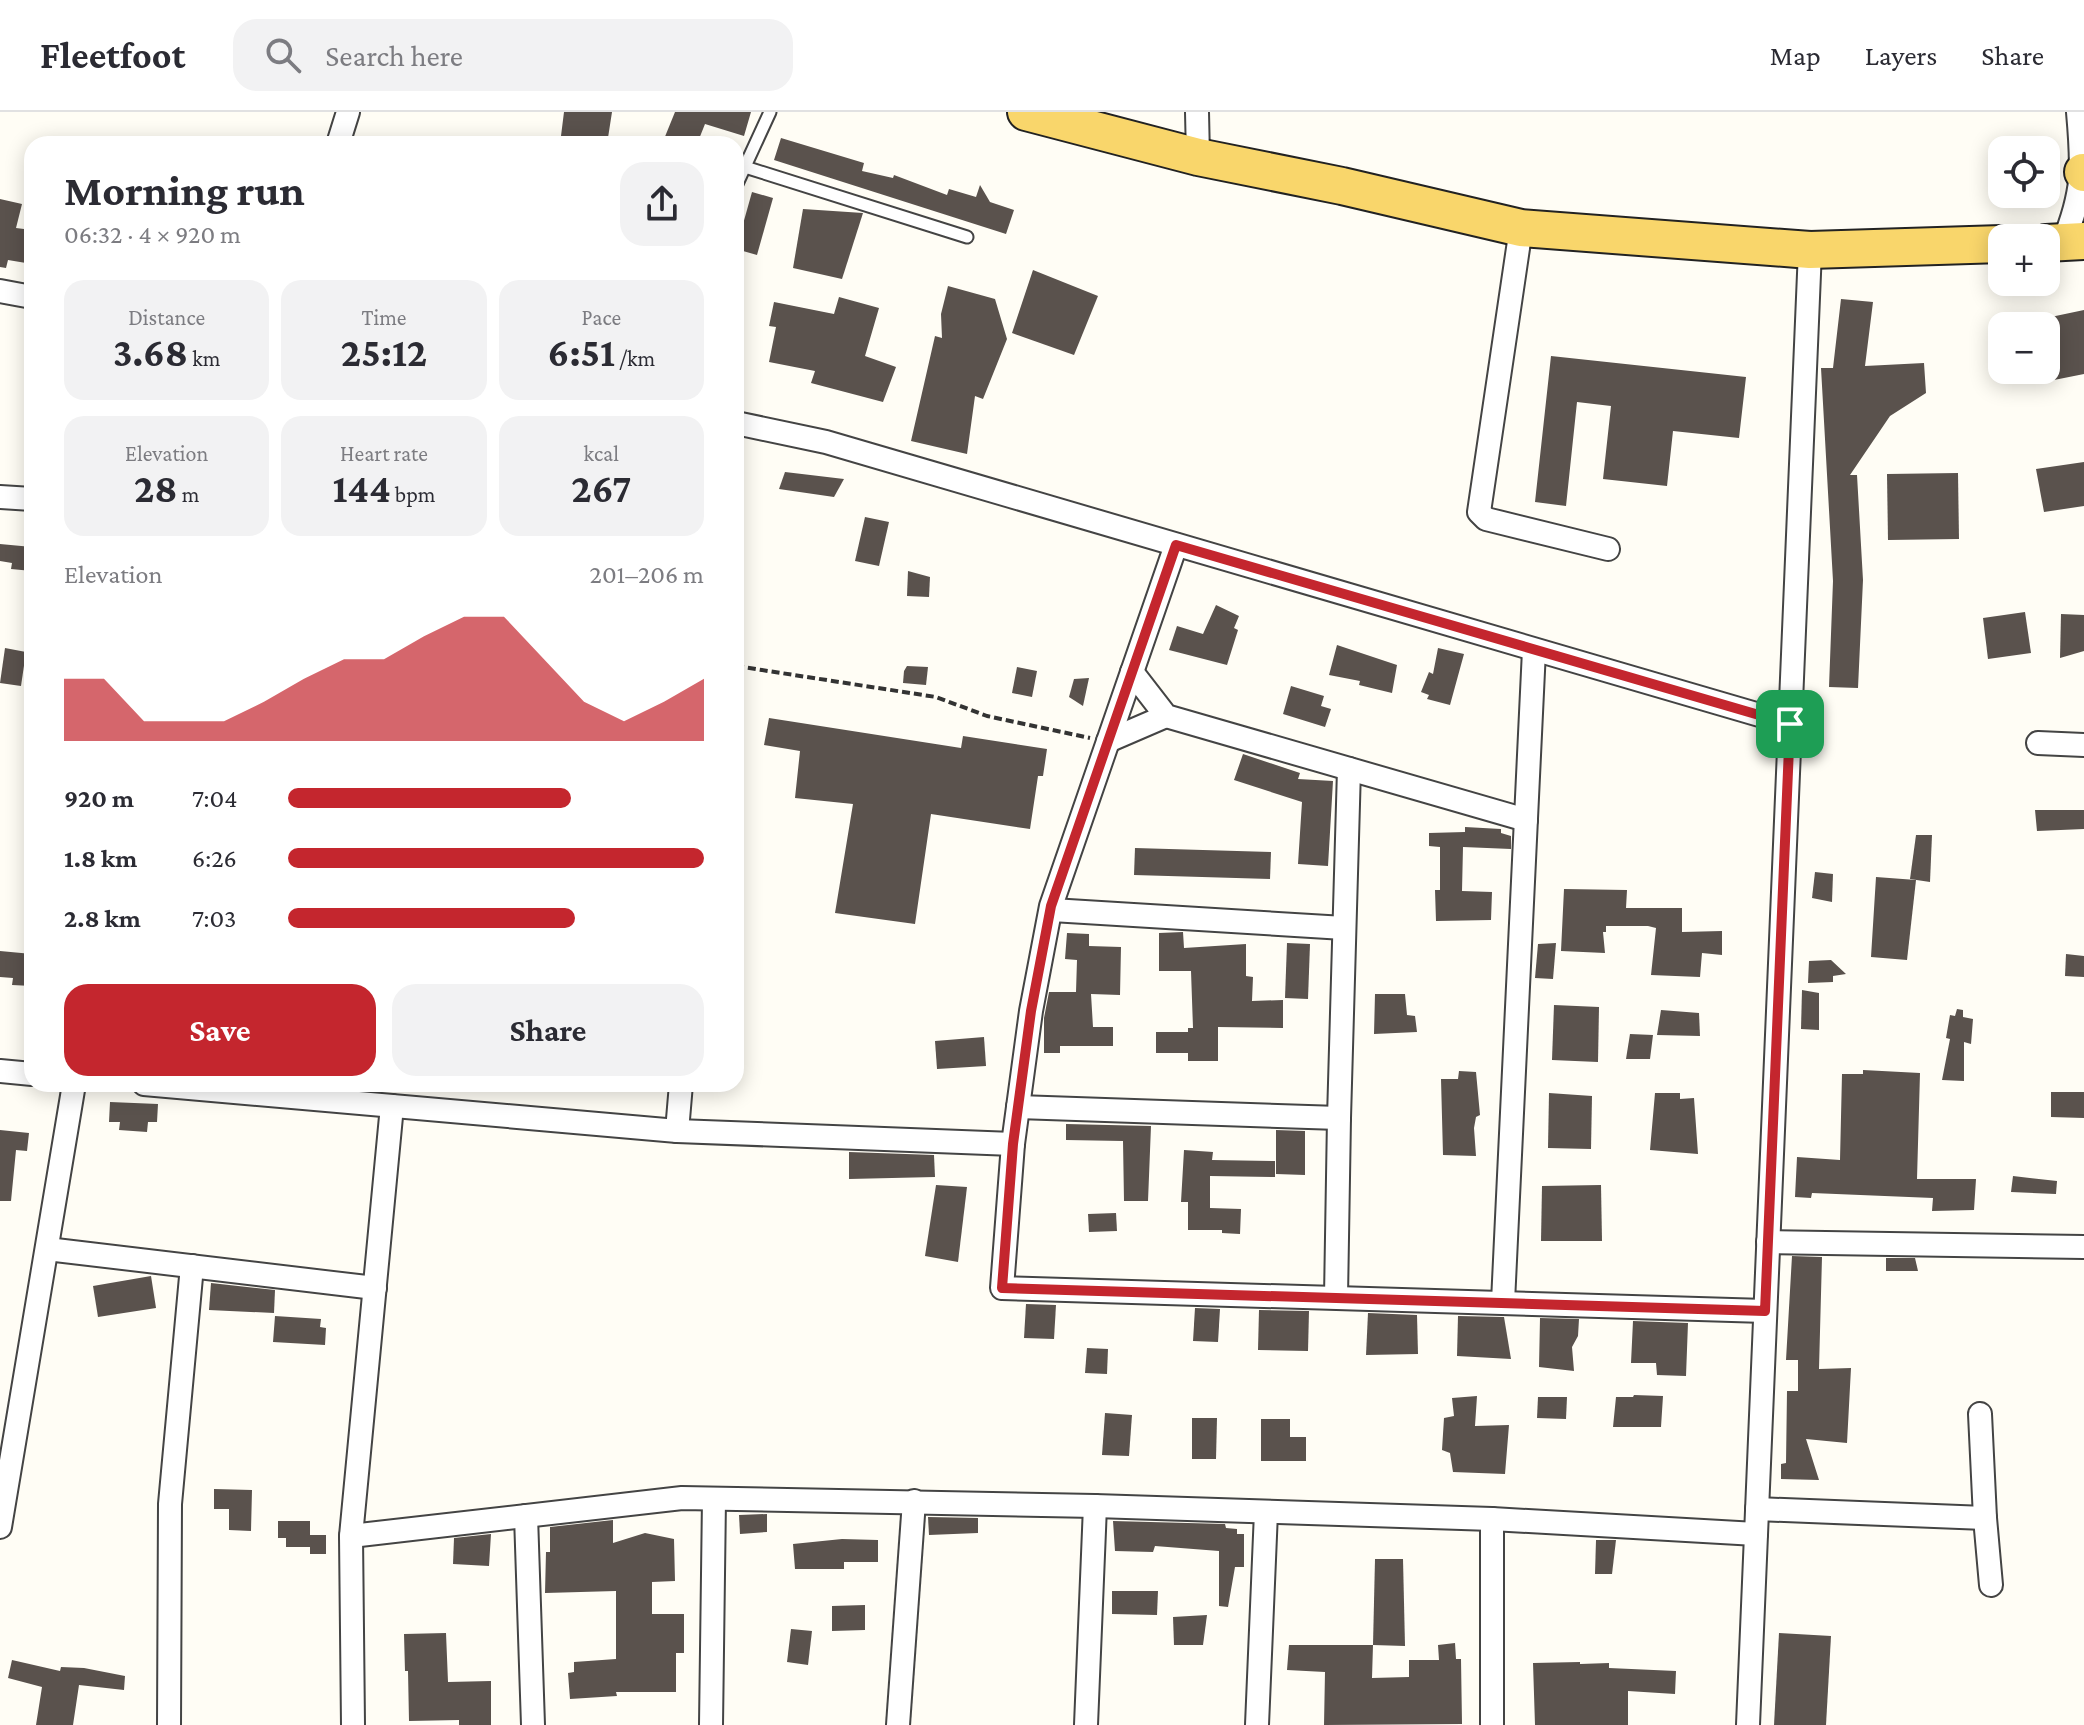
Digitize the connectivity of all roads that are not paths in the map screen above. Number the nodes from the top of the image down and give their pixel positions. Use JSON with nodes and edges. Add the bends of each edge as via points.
{"nodes":[{"id":1,"x":348,"y":112,"type":"edge"},
{"id":2,"x":770,"y":112,"type":"edge"},
{"id":3,"x":1026,"y":112,"type":"edge"},
{"id":4,"x":1197,"y":112,"type":"edge"},
{"id":5,"x":2078,"y":112,"type":"edge"},
{"id":6,"x":340,"y":136,"type":"edge"},
{"id":7,"x":1198,"y":157,"type":"junction"},
{"id":8,"x":745,"y":167,"type":"joint"},
{"id":9,"x":2083,"y":173,"type":"edge"},
{"id":10,"x":1521,"y":228,"type":"junction"},
{"id":11,"x":967,"y":237,"type":"dead end"},
{"id":12,"x":2064,"y":242,"type":"edge"},
{"id":13,"x":1988,"y":244,"type":"edge"},
{"id":14,"x":1810,"y":250,"type":"junction"},
{"id":15,"x":0,"y":291,"type":"edge"},
{"id":16,"x":24,"y":296,"type":"edge"},
{"id":17,"x":744,"y":430,"type":"edge"},
{"id":18,"x":0,"y":497,"type":"edge"},
{"id":19,"x":24,"y":498,"type":"edge"},
{"id":20,"x":1176,"y":545,"type":"junction"},
{"id":21,"x":1608,"y":549,"type":"dead end"},
{"id":22,"x":1534,"y":650,"type":"junction"},
{"id":23,"x":1132,"y":672,"type":"junction"},
{"id":24,"x":1166,"y":716,"type":"junction"},
{"id":25,"x":1790,"y":724,"type":"junction"},
{"id":26,"x":1108,"y":741,"type":"junction"},
{"id":27,"x":2038,"y":743,"type":"dead end"},
{"id":28,"x":2084,"y":745,"type":"edge"},
{"id":29,"x":1349,"y":769,"type":"junction"},
{"id":30,"x":1526,"y":820,"type":"junction"},
{"id":31,"x":1052,"y":910,"type":"junction"},
{"id":32,"x":1344,"y":928,"type":"junction"},
{"id":33,"x":0,"y":1071,"type":"edge"},
{"id":34,"x":24,"y":1073,"type":"edge"},
{"id":35,"x":73,"y":1092,"type":"edge"},
{"id":36,"x":234,"y":1092,"type":"edge"},
{"id":37,"x":680,"y":1092,"type":"edge"},
{"id":38,"x":392,"y":1106,"type":"junction"},
{"id":39,"x":1018,"y":1107,"type":"junction"},
{"id":40,"x":1339,"y":1118,"type":"junction"},
{"id":41,"x":677,"y":1131,"type":"junction"},
{"id":42,"x":1013,"y":1144,"type":"junction"},
{"id":43,"x":1768,"y":1242,"type":"junction"},
{"id":44,"x":2084,"y":1247,"type":"edge"},
{"id":45,"x":47,"y":1249,"type":"junction"},
{"id":46,"x":192,"y":1266,"type":"junction"},
{"id":47,"x":375,"y":1288,"type":"junction"},
{"id":48,"x":1336,"y":1297,"type":"junction"},
{"id":49,"x":1503,"y":1302,"type":"junction"},
{"id":50,"x":1765,"y":1311,"type":"junction"},
{"id":51,"x":1980,"y":1414,"type":"dead end"},
{"id":52,"x":714,"y":1499,"type":"junction"},
{"id":53,"x":914,"y":1501,"type":"junction"},
{"id":54,"x":1095,"y":1506,"type":"junction"},
{"id":55,"x":1757,"y":1509,"type":"junction"},
{"id":56,"x":1266,"y":1512,"type":"junction"},
{"id":57,"x":526,"y":1516,"type":"junction"},
{"id":58,"x":1985,"y":1518,"type":"junction"},
{"id":59,"x":1492,"y":1519,"type":"junction"},
{"id":60,"x":0,"y":1527,"type":"edge"},
{"id":61,"x":1756,"y":1534,"type":"junction"},
{"id":62,"x":351,"y":1536,"type":"junction"},
{"id":63,"x":1991,"y":1585,"type":"dead end"},
{"id":64,"x":169,"y":1725,"type":"edge"},
{"id":65,"x":353,"y":1725,"type":"edge"},
{"id":66,"x":533,"y":1725,"type":"edge"},
{"id":67,"x":711,"y":1725,"type":"edge"},
{"id":68,"x":898,"y":1725,"type":"edge"},
{"id":69,"x":1086,"y":1725,"type":"edge"},
{"id":70,"x":1257,"y":1725,"type":"edge"},
{"id":71,"x":1492,"y":1725,"type":"edge"},
{"id":72,"x":1748,"y":1725,"type":"edge"}],
"edges":[{"from":1,"to":6,"type":"street"},
{"from":2,"to":8,"type":"lane"},
{"from":3,"to":7,"type":"main road"},
{"from":4,"to":7,"type":"street"},
{"from":5,"to":9,"type":"street"},
{"from":7,"to":10,"type":"main road"},
{"from":8,"to":11,"type":"lane"},
{"from":9,"to":12,"type":"street","via":[[2083,195]]},
{"from":10,"to":14,"type":"main road"},
{"from":10,"to":21,"type":"street","via":[[1479,512],[1486,519]]},
{"from":13,"to":14,"type":"main road"},
{"from":14,"to":25,"type":"street"},
{"from":15,"to":16,"type":"street"},
{"from":17,"to":20,"type":"street","via":[[826,442]]},
{"from":18,"to":19,"type":"street"},
{"from":20,"to":22,"type":"street"},
{"from":20,"to":23,"type":"street"},
{"from":22,"to":25,"type":"street"},
{"from":22,"to":30,"type":"street"},
{"from":23,"to":24,"type":"street"},
{"from":23,"to":26,"type":"street"},
{"from":24,"to":26,"type":"street"},
{"from":24,"to":29,"type":"street"},
{"from":25,"to":43,"type":"street"},
{"from":26,"to":31,"type":"street"},
{"from":27,"to":28,"type":"street"},
{"from":29,"to":30,"type":"street"},
{"from":29,"to":32,"type":"street"},
{"from":30,"to":49,"type":"street"},
{"from":31,"to":32,"type":"street"},
{"from":31,"to":39,"type":"street"},
{"from":32,"to":40,"type":"street"},
{"from":33,"to":34,"type":"street"},
{"from":35,"to":45,"type":"street"},
{"from":36,"to":38,"type":"street"},
{"from":37,"to":41,"type":"street"},
{"from":38,"to":41,"type":"street"},
{"from":38,"to":47,"type":"street"},
{"from":39,"to":40,"type":"street"},
{"from":39,"to":42,"type":"street"},
{"from":40,"to":48,"type":"street"},
{"from":41,"to":42,"type":"street"},
{"from":42,"to":48,"type":"street","via":[[1002,1288]]},
{"from":43,"to":44,"type":"street"},
{"from":43,"to":50,"type":"street"},
{"from":45,"to":46,"type":"street"},
{"from":45,"to":60,"type":"street"},
{"from":46,"to":47,"type":"street"},
{"from":46,"to":64,"type":"street","via":[[170,1504]]},
{"from":47,"to":62,"type":"street"},
{"from":48,"to":49,"type":"street"},
{"from":49,"to":50,"type":"street"},
{"from":50,"to":55,"type":"street"},
{"from":51,"to":58,"type":"street"},
{"from":52,"to":53,"type":"street"},
{"from":52,"to":57,"type":"street"},
{"from":52,"to":67,"type":"street"},
{"from":53,"to":54,"type":"street"},
{"from":53,"to":68,"type":"street"},
{"from":54,"to":56,"type":"street"},
{"from":54,"to":69,"type":"street"},
{"from":55,"to":58,"type":"street"},
{"from":55,"to":61,"type":"street"},
{"from":56,"to":59,"type":"street"},
{"from":56,"to":70,"type":"street"},
{"from":57,"to":62,"type":"street"},
{"from":57,"to":66,"type":"street"},
{"from":58,"to":63,"type":"street"},
{"from":59,"to":61,"type":"street"},
{"from":59,"to":71,"type":"street"},
{"from":61,"to":72,"type":"street"},
{"from":62,"to":65,"type":"street"}]}
